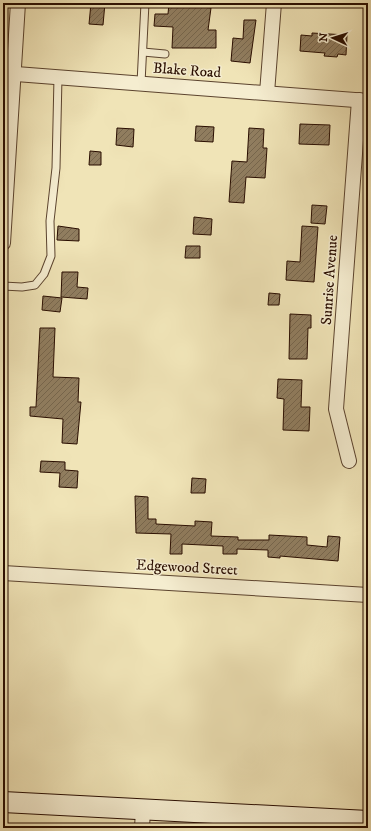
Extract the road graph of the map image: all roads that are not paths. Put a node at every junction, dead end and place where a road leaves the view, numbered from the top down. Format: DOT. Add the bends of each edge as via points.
graph roads {
  1 [pos="18,3"];
  2 [pos="145,3"];
  3 [pos="274,3"];
  4 [pos="143,52"];
  5 [pos="165,54"];
  6 [pos="8,73"];
  7 [pos="58,77"];
  8 [pos="141,83"];
  9 [pos="268,93"];
  10 [pos="364,100"];
  11 [pos="3,243"];
  12 [pos="3,286"];
  13 [pos="350,461"];
  14 [pos="3,573"];
  15 [pos="368,595"];
  16 [pos="3,802"];
  17 [pos="142,819"];
  18 [pos="368,822"];
  19 [pos="321,824"];
  1 -- 6 [label="street"];
  2 -- 4 [label="lane"];
  3 -- 9 [label="street"];
  4 -- 5 [label="lane"];
  4 -- 8 [label="lane"];
  6 -- 7 [label="street, Blake Road"];
  6 -- 11 [label="street"];
  7 -- 8 [label="street, Blake Road"];
  7 -- 12 [label="lane" via="56,168 50,221 52,256 44,274 35,285"];
  8 -- 9 [label="street, Blake Road"];
  9 -- 10 [label="street, Blake Road"];
  10 -- 13 [label="street, Sunrise Avenue" via="336,409"];
  14 -- 15 [label="street, Edgewood Street"];
  16 -- 17 [label="main road"];
  17 -- 19 [label="main road"];
  18 -- 19 [label="main road"];
}
